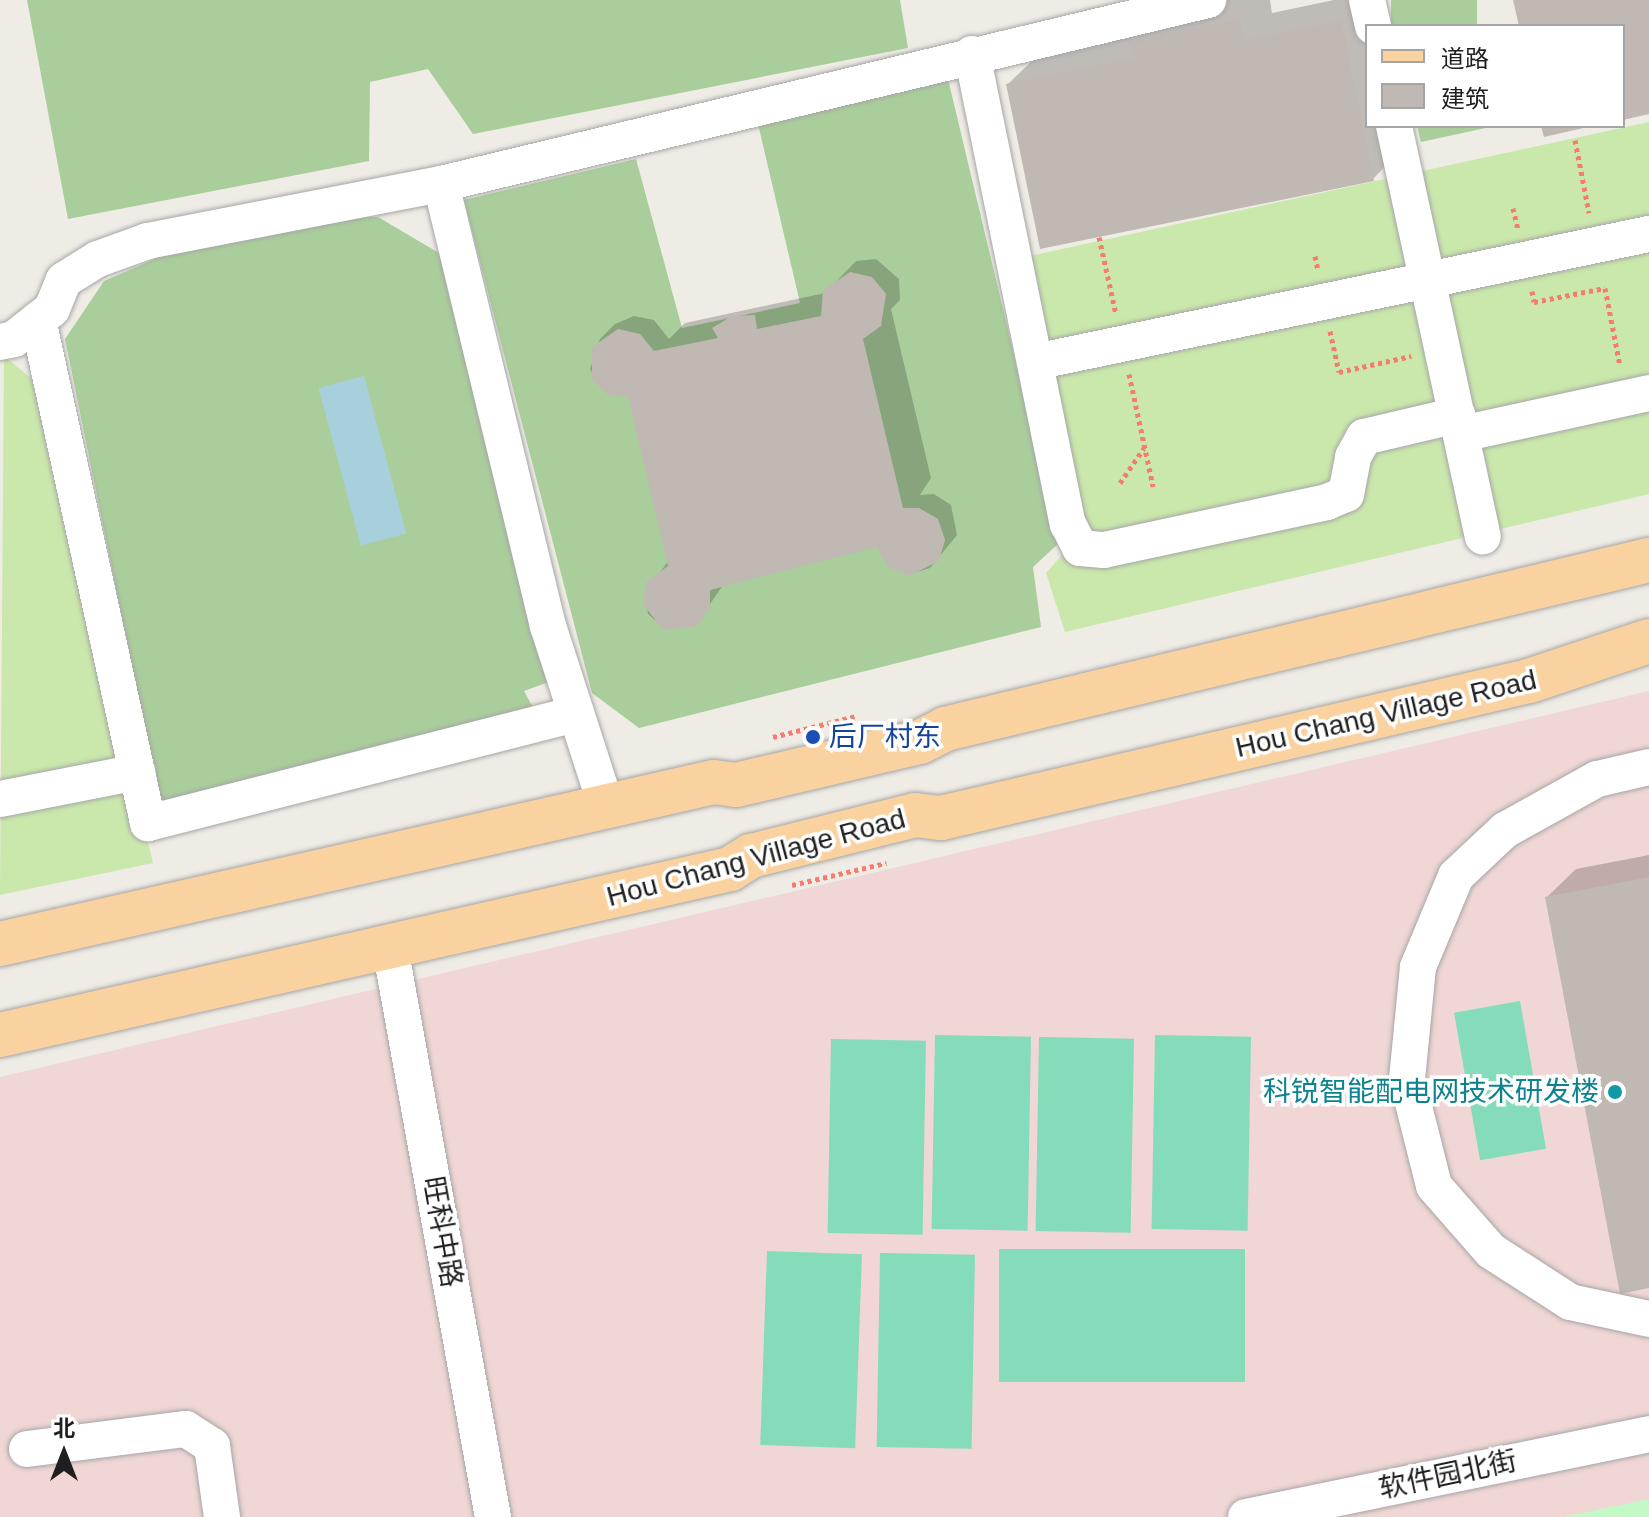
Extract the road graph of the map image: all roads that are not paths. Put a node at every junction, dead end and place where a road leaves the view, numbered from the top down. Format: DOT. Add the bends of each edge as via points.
graph roads {
  1 [pos="1208,0"];
  2 [pos="1367,0"];
  3 [pos="1373,24"];
  4 [pos="972,54"];
  5 [pos="1394,128"];
  6 [pos="441,184"];
  7 [pos="1649,234"];
  8 [pos="1428,280"];
  9 [pos="38,320"];
  10 [pos="0,342"];
  11 [pos="1035,362"];
  12 [pos="1638,395"];
  13 [pos="1459,424"];
  14 [pos="1483,536"];
  15 [pos="1649,560"];
  16 [pos="1649,641"];
  17 [pos="576,714"];
  18 [pos="1649,767"];
  19 [pos="137,772"];
  20 [pos="0,799"];
  21 [pos="606,806"];
  22 [pos="0,944"];
  23 [pos="390,947"];
  24 [pos="0,1035"];
  25 [pos="1649,1319"];
  26 [pos="1649,1434"];
  27 [pos="27,1449"];
  28 [pos="222,1517"];
  29 [pos="493,1517"];
  30 [pos="1246,1517"];
  1 -- 4 [label="street"];
  2 -- 3 [label="street"];
  4 -- 6 [label="street"];
  4 -- 11 [label="street"];
  5 -- 8 [label="street"];
  6 -- 9 [label="street" via="148,241 98,259 64,280 52,309"];
  6 -- 17 [label="street" via="548,626"];
  7 -- 8 [label="street"];
  8 -- 11 [label="street"];
  8 -- 13 [label="street"];
  9 -- 10 [label="street" via="14,339"];
  9 -- 19 [label="street"];
  11 -- 13 [label="street" via="1068,524 1080,548 1104,550 1327,502 1346,494 1353,457 1364,437"];
  12 -- 13 [label="street"];
  13 -- 14 [label="street"];
  15 -- 21 [label="main road" via="945,729 920,742 736,785 714,782"];
  16 -- 23 [label="main road, Hou Chang Village Road" via="1529,681 941,818 915,815 751,856 730,869"];
  17 -- 19 [label="street" via="148,823"];
  17 -- 21 [label="street"];
  18 -- 25 [label="street" via="1597,779 1505,830 1456,876 1418,967 1407,1079 1434,1186 1491,1251 1570,1302"];
  19 -- 20 [label="street"];
  21 -- 22 [label="main road"];
  23 -- 24 [label="main road, Hou Chang Village Road"];
  23 -- 29 [label="street, 旺科中路"];
  26 -- 30 [label="street, 软件园北街"];
  27 -- 28 [label="street" via="186,1429 212,1446"];
}
